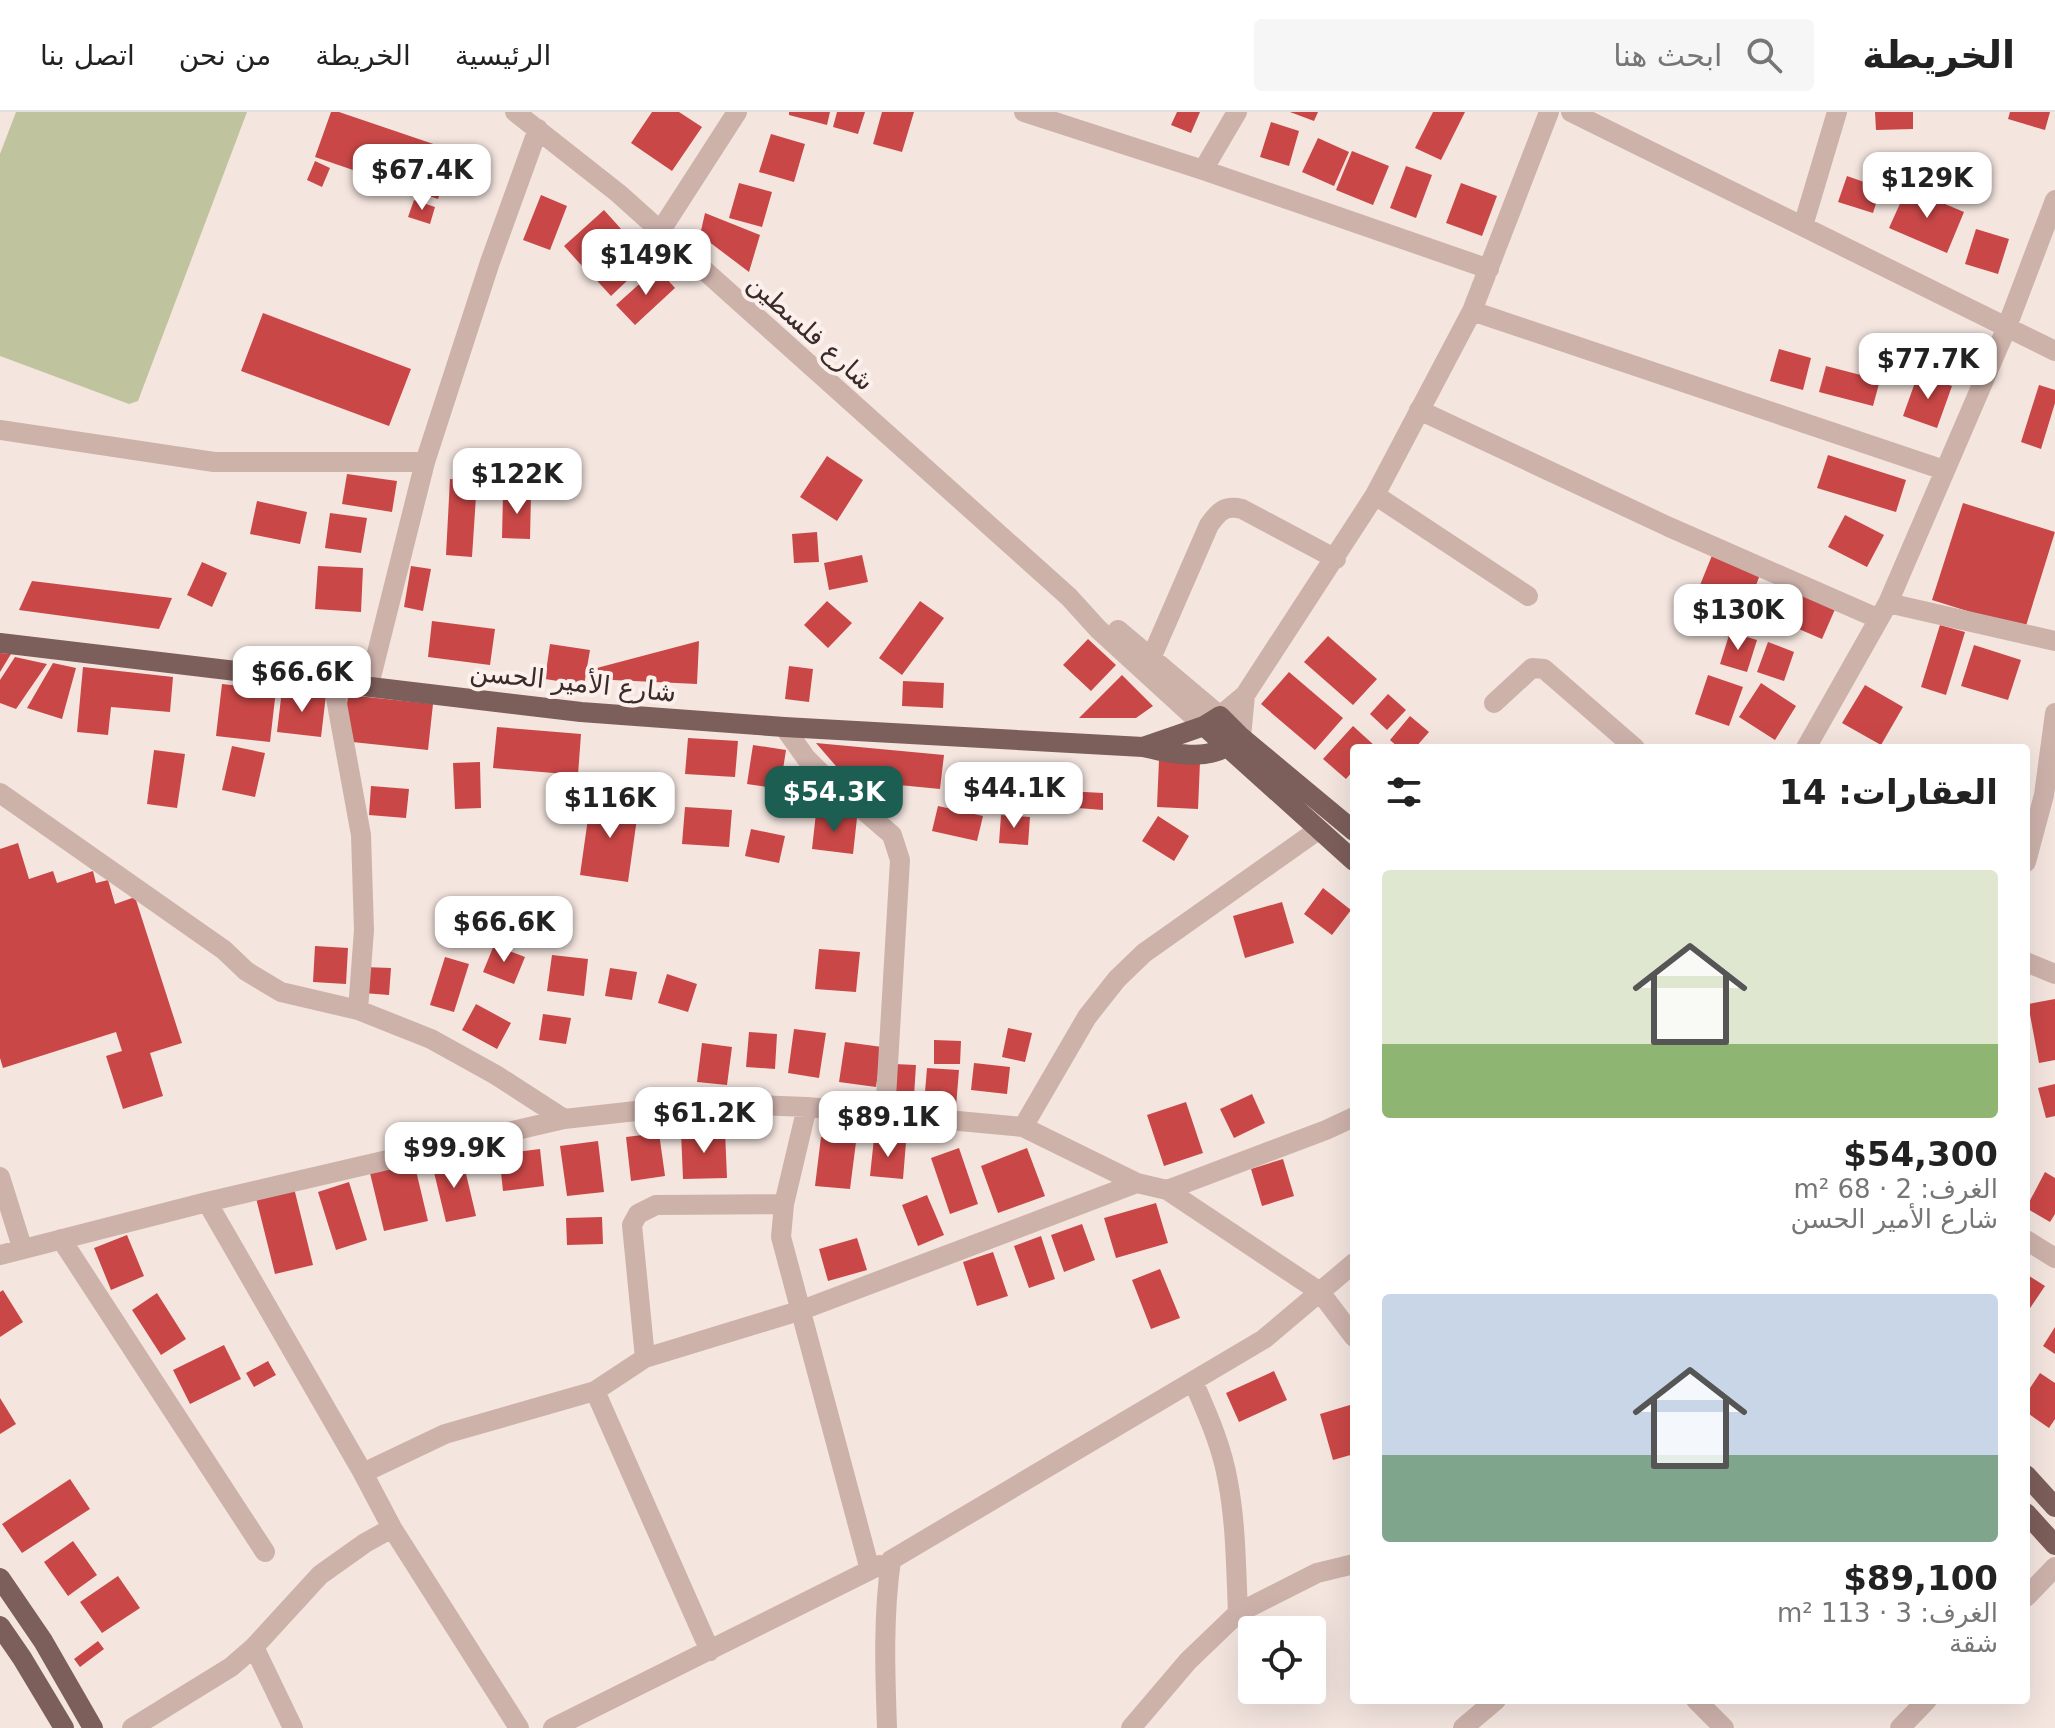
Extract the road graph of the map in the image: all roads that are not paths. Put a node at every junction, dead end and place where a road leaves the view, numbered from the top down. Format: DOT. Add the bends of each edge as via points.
graph roads {
  1 [pos="515,112"];
  2 [pos="737,112"];
  3 [pos="1024,112"];
  4 [pos="1237,112"];
  5 [pos="1549,112"];
  6 [pos="1571,112"];
  7 [pos="1837,112"];
  8 [pos="538,129"];
  9 [pos="1203,170"];
  10 [pos="2055,200"];
  11 [pos="1803,226"];
  12 [pos="661,230"];
  13 [pos="1489,269"];
  14 [pos="1472,311"];
  15 [pos="2006,329"];
  16 [pos="2055,351"];
  17 [pos="1419,410"];
  18 [pos="0,430"];
  19 [pos="425,462"];
  20 [pos="1944,470"];
  21 [pos="1375,495"];
  22 [pos="1336,559"];
  23 [pos="1528,596"];
  24 [pos="1069,597"];
  25 [pos="1884,611"];
  26 [pos="2055,641"];
  27 [pos="0,643"];
  28 [pos="1152,656"];
  29 [pos="333,682"];
  30 [pos="369,685"];
  31 [pos="1245,695"];
  32 [pos="1494,703"];
  33 [pos="2055,713"];
  34 [pos="1212,721"];
  35 [pos="784,727"];
  36 [pos="1235,743"];
  37 [pos="1630,744"];
  38 [pos="1808,744"];
  39 [pos="1143,747"];
  40 [pos="0,793"];
  41 [pos="1350,828"];
  42 [pos="1318,830"];
  43 [pos="2030,847"];
  44 [pos="1350,858"];
  45 [pos="2030,964"];
  46 [pos="2055,974"];
  47 [pos="358,1010"];
  48 [pos="807,1107"];
  49 [pos="885,1115"];
  50 [pos="564,1119"];
  51 [pos="1350,1119"];
  52 [pos="1023,1127"];
  53 [pos="0,1177"];
  54 [pos="1137,1183"];
  55 [pos="1167,1190"];
  56 [pos="207,1202"];
  57 [pos="784,1204"];
  58 [pos="61,1239"];
  59 [pos="2030,1242"];
  60 [pos="22,1247"];
  61 [pos="0,1255"];
  62 [pos="2055,1258"];
  63 [pos="1350,1266"];
  64 [pos="1320,1292"];
  65 [pos="802,1310"];
  66 [pos="1350,1332"];
  67 [pos="645,1358"];
  68 [pos="1193,1381"];
  69 [pos="595,1391"];
  70 [pos="363,1473"];
  71 [pos="2030,1479"];
  72 [pos="2055,1507"];
  73 [pos="2030,1517"];
  74 [pos="392,1528"];
  75 [pos="2055,1545"];
  76 [pos="265,1552"];
  77 [pos="891,1560"];
  78 [pos="1350,1565"];
  79 [pos="2055,1567"];
  80 [pos="870,1570"];
  81 [pos="0,1578"];
  82 [pos="2030,1593"];
  83 [pos="1238,1613"];
  84 [pos="0,1626"];
  85 [pos="254,1647"];
  86 [pos="710,1651"];
  87 [pos="1491,1704"];
  88 [pos="1700,1704"];
  89 [pos="1923,1704"];
  90 [pos="64,1728"];
  91 [pos="93,1728"];
  92 [pos="132,1728"];
  93 [pos="293,1728"];
  94 [pos="519,1728"];
  95 [pos="553,1728"];
  96 [pos="887,1728"];
  97 [pos="1131,1728"];
  98 [pos="1463,1728"];
  99 [pos="1724,1728"];
  100 [pos="1900,1728"];
  1 -- 8 [label="street, شارع فلسطين"];
  2 -- 12 [label="street"];
  3 -- 9 [label="street"];
  4 -- 9 [label="street"];
  5 -- 13 [label="street"];
  6 -- 11 [label="street"];
  7 -- 11 [label="street"];
  8 -- 12 [label="street, شارع فلسطين"];
  8 -- 19 [label="street"];
  9 -- 13 [label="street"];
  10 -- 15 [label="street"];
  11 -- 15 [label="street"];
  12 -- 24 [label="street, شارع فلسطين"];
  13 -- 14 [label="street"];
  14 -- 17 [label="street"];
  14 -- 20 [label="street"];
  15 -- 16 [label="street"];
  15 -- 20 [label="street"];
  17 -- 21 [label="street"];
  17 -- 25 [label="street" via="1669,527"];
  18 -- 19 [label="street" via="214,462"];
  19 -- 30 [label="street"];
  20 -- 25 [label="street"];
  21 -- 22 [label="street"];
  21 -- 23 [label="street"];
  22 -- 28 [label="street" via="1242,509 1219,511"];
  22 -- 31 [label="street"];
  24 -- 28 [label="street, شارع فلسطين"];
  24 -- 34 [label="street, شارع فلسطين" via="1098,629"];
  25 -- 26 [label="street"];
  25 -- 38 [label="street"];
  27 -- 29 [label="main road, شارع الأمير الحسن"];
  28 -- 34 [label="street, شارع فلسطين"];
  29 -- 30 [label="main road, شارع الأمير الحسن"];
  29 -- 47 [label="street" via="361,835 364,930"];
  30 -- 35 [label="main road, شارع الأمير الحسن" via="581,712"];
  31 -- 34 [label="street"];
  31 -- 36 [label="street"];
  32 -- 37 [label="street" via="1532,668 1544,669"];
  33 -- 43 [label="street" via="2044,795"];
  34 -- 36 [label="main road"];
  34 -- 39 [label="main road, شارع الأمير الحسن"];
  35 -- 39 [label="main road, شارع الأمير الحسن"];
  35 -- 49 [label="street" via="806,758 892,835 900,860"];
  36 -- 39 [label="main road, شارع الأمير الحسن" via="1198,755"];
  36 -- 41 [label="main road"];
  36 -- 42 [label="main road"];
  40 -- 47 [label="street" via="224,950 246,971 281,992"];
  42 -- 44 [label="main road"];
  42 -- 52 [label="street" via="1144,953 1117,979 1087,1017"];
  45 -- 46 [label="street"];
  47 -- 50 [label="street" via="431,1039"];
  48 -- 49 [label="street"];
  48 -- 50 [label="street" via="708,1103"];
  48 -- 57 [label="street"];
  49 -- 52 [label="street"];
  50 -- 56 [label="street"];
  51 -- 55 [label="street"];
  52 -- 54 [label="street"];
  53 -- 60 [label="street"];
  54 -- 55 [label="street"];
  54 -- 65 [label="street"];
  55 -- 64 [label="street"];
  56 -- 58 [label="street"];
  56 -- 70 [label="street"];
  57 -- 65 [label="street" via="781,1237"];
  57 -- 67 [label="street" via="656,1205 638,1214 632,1225"];
  58 -- 60 [label="street"];
  58 -- 76 [label="street"];
  59 -- 62 [label="street"];
  60 -- 61 [label="street"];
  63 -- 64 [label="street"];
  64 -- 66 [label="street"];
  64 -- 68 [label="street" via="1264,1339"];
  65 -- 67 [label="street"];
  65 -- 80 [label="street"];
  67 -- 69 [label="street"];
  68 -- 77 [label="street"];
  68 -- 83 [label="street" via="1217,1436 1228,1480"];
  69 -- 70 [label="street" via="445,1434"];
  69 -- 86 [label="street"];
  70 -- 74 [label="street"];
  71 -- 72 [label="main road"];
  73 -- 75 [label="main road"];
  74 -- 85 [label="street" via="320,1575"];
  74 -- 94 [label="street"];
  77 -- 80 [label="street"];
  77 -- 96 [label="street"];
  78 -- 83 [label="street" via="1317,1573"];
  79 -- 82 [label="street"];
  80 -- 86 [label="street"];
  81 -- 91 [label="main road"];
  83 -- 97 [label="street"];
  84 -- 90 [label="main road"];
  85 -- 92 [label="street" via="201,1688"];
  85 -- 93 [label="street"];
  86 -- 95 [label="street"];
  87 -- 98 [label="street"];
  88 -- 99 [label="street"];
  89 -- 100 [label="street"];
}
